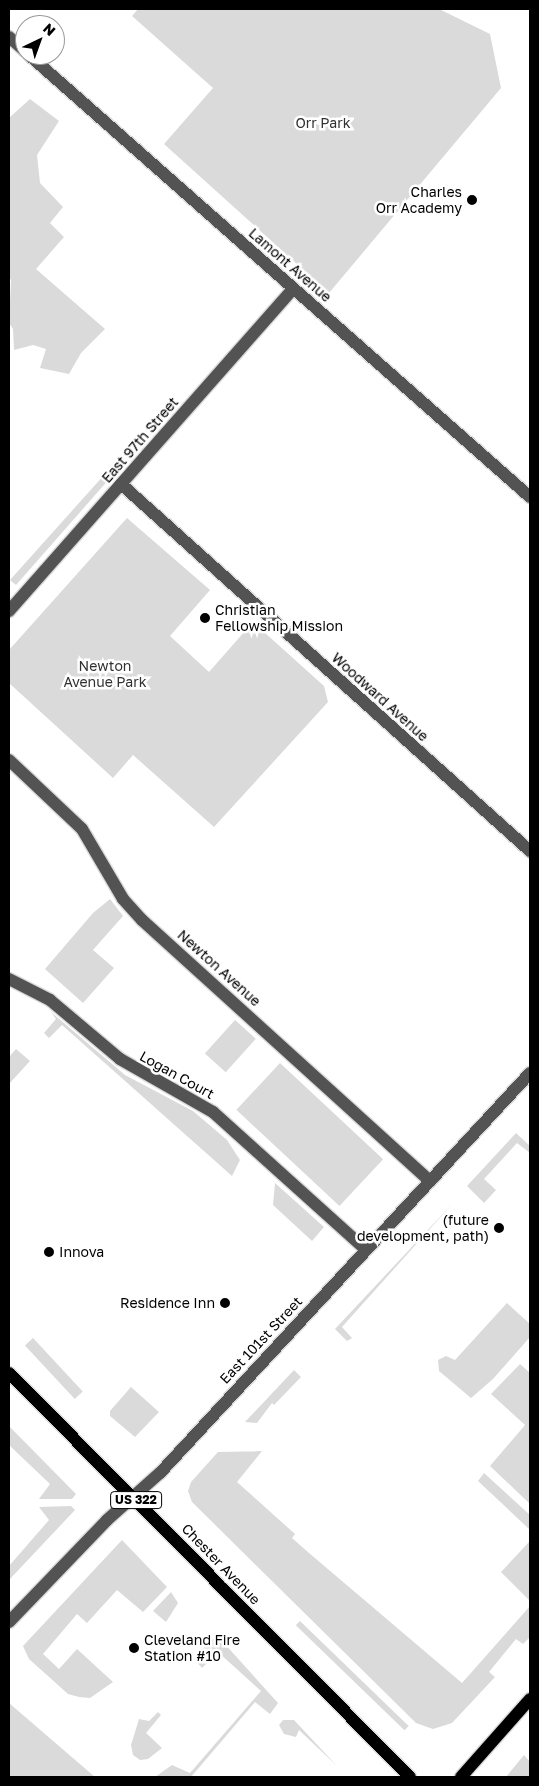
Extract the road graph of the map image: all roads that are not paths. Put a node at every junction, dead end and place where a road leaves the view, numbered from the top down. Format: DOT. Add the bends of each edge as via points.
graph roads {
  1 [pos="40,65"];
  2 [pos="293,289"];
  3 [pos="121,484"];
  4 [pos="530,497"];
  5 [pos="9,611"];
  6 [pos="9,760"];
  7 [pos="530,851"];
  8 [pos="9,979"];
  9 [pos="530,1073"];
  10 [pos="430,1181"];
  11 [pos="366,1250"];
  12 [pos="9,1373"];
  13 [pos="132,1496"];
  14 [pos="9,1622"];
  15 [pos="530,1699"];
  16 [pos="410,1777"];
  17 [pos="461,1777"];
  1 -- 2 [label="street, Lamont Avenue"];
  2 -- 3 [label="street, East 97th Street"];
  2 -- 4 [label="street, Lamont Avenue"];
  3 -- 5 [label="street, East 97th Street"];
  3 -- 7 [label="street, Woodward Avenue"];
  6 -- 10 [label="street, Newton Avenue" via="82,829 123,899 142,920"];
  8 -- 11 [label="street, Logan Court" via="50,1000 120,1059 213,1112"];
  9 -- 10 [label="street, East 101st Street"];
  10 -- 11 [label="street, East 101st Street"];
  11 -- 13 [label="street, East 101st Street" via="160,1474"];
  12 -- 13 [label="main road, Chester Avenue / US 322"];
  13 -- 14 [label="street, East 101st Street"];
  13 -- 16 [label="main road, Chester Avenue / US 322"];
  15 -- 17 [label="main road"];
}
